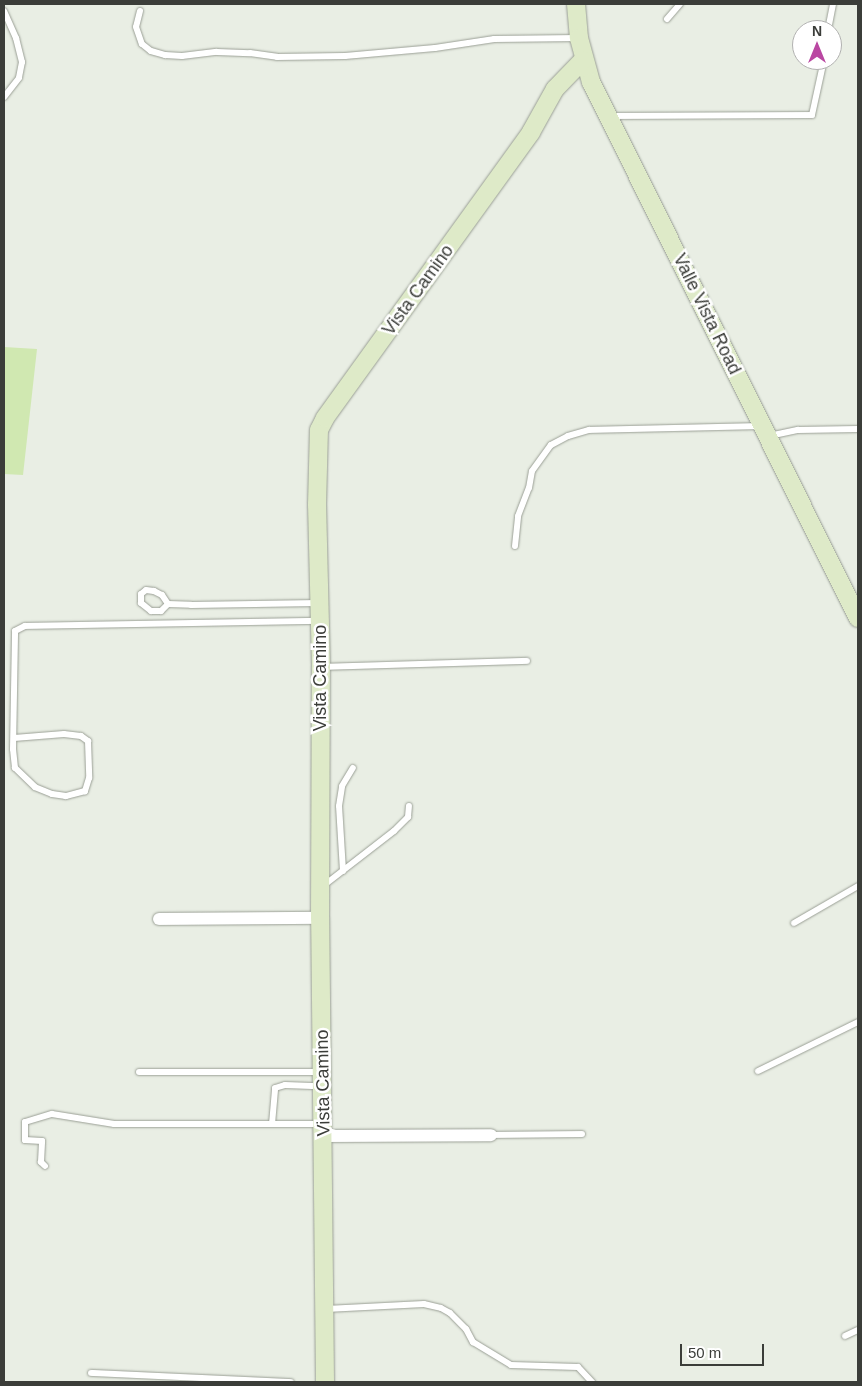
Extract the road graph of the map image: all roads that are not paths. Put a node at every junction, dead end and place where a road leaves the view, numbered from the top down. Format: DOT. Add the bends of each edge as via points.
graph roads {
  1 [pos="576,4"];
  2 [pos="680,4"];
  3 [pos="832,4"];
  4 [pos="4,11"];
  5 [pos="140,11"];
  6 [pos="667,19"];
  7 [pos="830,20"];
  8 [pos="579,38"];
  9 [pos="583,60"];
  10 [pos="822,70"];
  11 [pos="4,97"];
  12 [pos="608,116"];
  13 [pos="858,428"];
  14 [pos="766,431"];
  15 [pos="515,546"];
  16 [pos="320,603"];
  17 [pos="168,604"];
  18 [pos="858,618"];
  19 [pos="320,621"];
  20 [pos="528,661"];
  21 [pos="321,667"];
  22 [pos="14,738"];
  23 [pos="353,768"];
  24 [pos="409,806"];
  25 [pos="343,871"];
  26 [pos="858,886"];
  27 [pos="320,888"];
  28 [pos="320,918"];
  29 [pos="159,919"];
  30 [pos="794,923"];
  31 [pos="858,1022"];
  32 [pos="758,1071"];
  33 [pos="139,1072"];
  34 [pos="323,1079"];
  35 [pos="272,1124"];
  36 [pos="324,1130"];
  37 [pos="582,1134"];
  38 [pos="491,1135"];
  39 [pos="45,1166"];
  40 [pos="324,1309"];
  41 [pos="858,1330"];
  42 [pos="845,1336"];
  43 [pos="91,1373"];
  44 [pos="291,1382"];
  45 [pos="325,1382"];
  46 [pos="592,1382"];
  1 -- 8 [label="street, Valle Vista Road"];
  2 -- 6 [label="lane"];
  3 -- 7 [label="lane"];
  4 -- 11 [label="lane" via="22,62 19,78"];
  5 -- 8 [label="lane" via="136,27 142,44 165,56 217,52 277,57 345,56 494,39"];
  8 -- 9 [label="street, Valle Vista Road"];
  9 -- 12 [label="street, Valle Vista Road"];
  9 -- 16 [label="street, Vista Camino" via="555,89 530,132 319,430"];
  10 -- 12 [label="lane" via="812,115"];
  12 -- 14 [label="street, Valle Vista Road"];
  13 -- 14 [label="lane"];
  14 -- 15 [label="lane" via="589,430 568,436 551,445 532,471 518,516"];
  14 -- 18 [label="street, Valle Vista Road"];
  16 -- 17 [label="lane"];
  16 -- 19 [label="street, Vista Camino"];
  19 -- 21 [label="street, Vista Camino"];
  19 -- 22 [label="lane" via="25,626 15,631"];
  20 -- 21 [label="lane"];
  21 -- 27 [label="street, Vista Camino"];
  22 -- 22 [label="lane" via="15,768 35,787 66,796 85,791 89,778 88,741 81,736 64,734"];
  23 -- 25 [label="lane" via="342,786 339,806"];
  24 -- 25 [label="lane" via="408,817 394,831"];
  25 -- 27 [label="lane"];
  26 -- 30 [label="lane"];
  27 -- 28 [label="street, Vista Camino"];
  28 -- 29 [label="street"];
  28 -- 34 [label="street, Vista Camino"];
  31 -- 32 [label="lane"];
  33 -- 34 [label="lane"];
  34 -- 35 [label="lane" via="275,1088"];
  34 -- 36 [label="street, Vista Camino"];
  35 -- 36 [label="lane"];
  35 -- 39 [label="lane" via="114,1124 52,1114 25,1122 25,1140 42,1141 40,1162"];
  36 -- 38 [label="street"];
  36 -- 40 [label="street, Vista Camino"];
  37 -- 38 [label="lane"];
  40 -- 45 [label="street, Vista Camino"];
  40 -- 46 [label="lane" via="424,1304 441,1308 466,1329 473,1342 511,1365 578,1367"];
  41 -- 42 [label="lane"];
  43 -- 44 [label="lane"];
}
